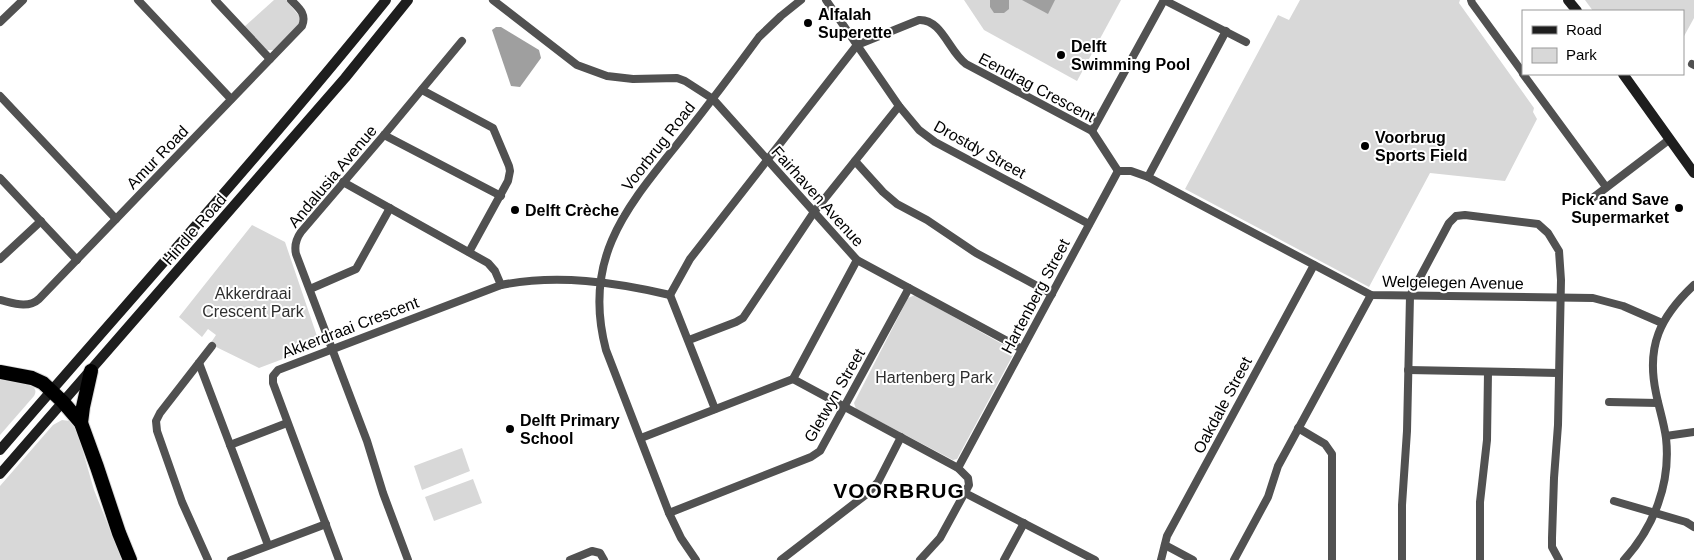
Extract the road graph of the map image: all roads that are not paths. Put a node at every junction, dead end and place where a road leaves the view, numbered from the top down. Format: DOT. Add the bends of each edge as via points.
graph roads {
  1 [pos="24,0"];
  2 [pos="138,0"];
  3 [pos="215,0"];
  4 [pos="291,0"];
  5 [pos="386,0"];
  6 [pos="408,0"];
  7 [pos="493,0"];
  8 [pos="801,0"];
  9 [pos="826,0"];
  10 [pos="1164,0"];
  11 [pos="1471,0"];
  12 [pos="1568,0"];
  13 [pos="1576,10"];
  14 [pos="1,19"];
  15 [pos="1226,31"];
  16 [pos="462,41"];
  17 [pos="1246,42"];
  18 [pos="857,45"];
  19 [pos="270,59"];
  20 [pos="1522,72"];
  21 [pos="1524,75"];
  22 [pos="1624,75"];
  23 [pos="422,90"];
  24 [pos="0,96"];
  25 [pos="231,99"];
  26 [pos="713,99"];
  27 [pos="898,106"];
  28 [pos="1092,131"];
  29 [pos="384,135"];
  30 [pos="1670,139"];
  31 [pos="767,160"];
  32 [pos="855,161"];
  33 [pos="1118,171"];
  34 [pos="1694,172"];
  35 [pos="1148,176"];
  36 [pos="1,181"];
  37 [pos="343,182"];
  38 [pos="1606,187"];
  39 [pos="500,196"];
  40 [pos="1590,200"];
  41 [pos="390,208"];
  42 [pos="814,212"];
  43 [pos="116,219"];
  44 [pos="41,222"];
  45 [pos="1089,224"];
  46 [pos="469,252"];
  47 [pos="0,259"];
  48 [pos="77,260"];
  49 [pos="857,260"];
  50 [pos="1314,265"];
  51 [pos="600,283"];
  52 [pos="501,285"];
  53 [pos="1692,287"];
  54 [pos="909,288"];
  55 [pos="310,289"];
  56 [pos="1052,294"];
  57 [pos="670,295"];
  58 [pos="1371,295"];
  59 [pos="1410,296"];
  60 [pos="1559,297"];
  61 [pos="0,300"];
  62 [pos="1662,323"];
  63 [pos="689,340"];
  64 [pos="212,346"];
  65 [pos="332,348"];
  66 [pos="1022,349"];
  67 [pos="199,363"];
  68 [pos="1408,370"];
  69 [pos="91,371"];
  70 [pos="0,372"];
  71 [pos="1488,372"];
  72 [pos="1558,374"];
  73 [pos="793,379"];
  74 [pos="51,390"];
  75 [pos="64,402"];
  76 [pos="1609,402"];
  77 [pos="1658,402"];
  78 [pos="845,406"];
  79 [pos="715,409"];
  80 [pos="287,423"];
  81 [pos="81,424"];
  82 [pos="1298,428"];
  83 [pos="1694,432"];
  84 [pos="1666,436"];
  85 [pos="901,437"];
  86 [pos="641,438"];
  87 [pos="230,445"];
  88 [pos="0,450"];
  89 [pos="958,468"];
  90 [pos="0,474"];
  91 [pos="965,493"];
  92 [pos="1614,501"];
  93 [pos="669,513"];
  94 [pos="1655,513"];
  95 [pos="1024,523"];
  96 [pos="326,524"];
  97 [pos="1694,527"];
  98 [pos="268,545"];
  99 [pos="1165,545"];
  100 [pos="1080,552"];
  101 [pos="1629,558"];
  102 [pos="130,560"];
  103 [pos="208,560"];
  104 [pos="231,560"];
  105 [pos="339,560"];
  106 [pos="408,560"];
  107 [pos="570,560"];
  108 [pos="604,560"];
  109 [pos="696,560"];
  110 [pos="781,560"];
  111 [pos="920,560"];
  112 [pos="1004,560"];
  113 [pos="1076,560"];
  114 [pos="1095,560"];
  115 [pos="1161,560"];
  116 [pos="1193,560"];
  117 [pos="1234,560"];
  118 [pos="1332,560"];
  119 [pos="1402,560"];
  120 [pos="1480,560"];
  121 [pos="1559,560"];
  1 -- 14 [label="street"];
  2 -- 25 [label="street"];
  3 -- 19 [label="street"];
  4 -- 19 [label="street, Amur Road" via="302,12 303,24"];
  5 -- 74 [label="main road, Hindle Road" via="236,179"];
  6 -- 69 [label="main road, Hindle Road"];
  7 -- 26 [label="street, Fairhaven Avenue" via="578,65 621,78 677,78"];
  8 -- 26 [label="street, Voorbrug Road" via="759,37"];
  9 -- 18 [label="street, Drostdy Street"];
  10 -- 15 [label="street"];
  10 -- 28 [label="street"];
  11 -- 20 [label="street"];
  12 -- 13 [label="main road"];
  15 -- 17 [label="street"];
  15 -- 35 [label="street"];
  16 -- 23 [label="street, Andalusia Avenue"];
  18 -- 27 [label="street, Drostdy Street"];
  18 -- 28 [label="street, Eendrag Crescent" via="919,20 930,22 966,64"];
  18 -- 31 [label="street"];
  19 -- 25 [label="street, Amur Road"];
  21 -- 38 [label="street"];
  22 -- 30 [label="main road"];
  23 -- 29 [label="street, Andalusia Avenue"];
  23 -- 39 [label="street" via="493,128 510,171"];
  24 -- 43 [label="street"];
  25 -- 43 [label="street, Amur Road"];
  26 -- 31 [label="street, Fairhaven Avenue"];
  26 -- 51 [label="street, Voorbrug Road" via="627,210 610,246"];
  27 -- 32 [label="street"];
  27 -- 45 [label="street, Drostdy Street" via="919,130 935,142"];
  28 -- 33 [label="street, Eendrag Crescent"];
  29 -- 37 [label="street, Andalusia Avenue"];
  29 -- 39 [label="street"];
  30 -- 34 [label="main road"];
  30 -- 38 [label="street"];
  31 -- 42 [label="street, Fairhaven Avenue"];
  31 -- 57 [label="street" via="690,258"];
  32 -- 42 [label="street"];
  32 -- 56 [label="street" via="897,204 976,253"];
  33 -- 35 [label="street, Welgelegen Avenue"];
  33 -- 45 [label="street, Hartenberg Street"];
  35 -- 50 [label="street, Welgelegen Avenue"];
  36 -- 44 [label="street"];
  37 -- 41 [label="street"];
  37 -- 55 [label="street, Andalusia Avenue" via="296,241 296,254"];
  38 -- 40 [label="street"];
  39 -- 46 [label="street"];
  41 -- 46 [label="street"];
  41 -- 55 [label="street" via="356,269"];
  42 -- 49 [label="street, Fairhaven Avenue"];
  42 -- 63 [label="street" via="743,318"];
  43 -- 48 [label="street, Amur Road"];
  44 -- 47 [label="street"];
  44 -- 48 [label="street"];
  45 -- 56 [label="street, Hartenberg Street"];
  46 -- 52 [label="street" via="492,267"];
  48 -- 61 [label="street, Amur Road" via="34,303 24,305"];
  49 -- 54 [label="street, Fairhaven Avenue"];
  49 -- 73 [label="street"];
  50 -- 58 [label="street, Welgelegen Avenue"];
  50 -- 99 [label="street, Oakdale Street"];
  51 -- 52 [label="street, Akkerdraai Crescent" via="542,279"];
  51 -- 57 [label="street, Akkerdraai Crescent"];
  51 -- 86 [label="street, Voorbrug Road" via="600,321 606,350"];
  52 -- 65 [label="street, Akkerdraai Crescent"];
  53 -- 62 [label="street"];
  54 -- 66 [label="street, Fairhaven Avenue"];
  54 -- 78 [label="street, Gletwyn Street"];
  55 -- 65 [label="street, Andalusia Avenue"];
  56 -- 66 [label="street, Hartenberg Street"];
  57 -- 63 [label="street"];
  58 -- 59 [label="street, Welgelegen Avenue"];
  58 -- 82 [label="street"];
  59 -- 60 [label="street, Welgelegen Avenue"];
  59 -- 60 [label="street" via="1449,222 1456,216 1465,215 1532,222 1542,226 1559,251"];
  59 -- 68 [label="street"];
  60 -- 62 [label="street, Welgelegen Avenue" via="1608,300"];
  60 -- 72 [label="street"];
  62 -- 77 [label="street" via="1652,360"];
  63 -- 79 [label="street"];
  64 -- 67 [label="street"];
  65 -- 80 [label="street, Akkerdraai Crescent" via="278,370 273,376 272,383"];
  65 -- 106 [label="street, Andalusia Avenue"];
  66 -- 89 [label="street, Hartenberg Street"];
  67 -- 87 [label="street"];
  67 -- 103 [label="street" via="157,417 156,425 182,502"];
  68 -- 71 [label="street"];
  68 -- 119 [label="street"];
  69 -- 75 [label="main road, Hindle Road"];
  69 -- 81 [label="highway"];
  70 -- 74 [label="highway" via="38,380"];
  71 -- 72 [label="street"];
  71 -- 120 [label="street"];
  72 -- 121 [label="street" via="1552,547"];
  73 -- 78 [label="street"];
  73 -- 79 [label="street"];
  74 -- 75 [label="highway"];
  74 -- 88 [label="main road, Hindle Road"];
  75 -- 81 [label="highway"];
  75 -- 90 [label="main road, Hindle Road"];
  76 -- 77 [label="street"];
  77 -- 84 [label="street"];
  78 -- 85 [label="street"];
  78 -- 93 [label="street, Gletwyn Street" via="824,446 816,454"];
  79 -- 86 [label="street"];
  80 -- 87 [label="street"];
  80 -- 96 [label="street, Akkerdraai Crescent"];
  81 -- 102 [label="highway"];
  82 -- 117 [label="street" via="1276,471 1268,497"];
  82 -- 118 [label="street" via="1325,444 1333,457"];
  83 -- 84 [label="street"];
  84 -- 94 [label="street" via="1665,475"];
  85 -- 89 [label="street"];
  85 -- 110 [label="street" via="878,482 868,493"];
  86 -- 93 [label="street, Voorbrug Road"];
  87 -- 98 [label="street"];
  89 -- 91 [label="street" via="968,478"];
  91 -- 95 [label="street"];
  91 -- 111 [label="street" via="940,538"];
  92 -- 94 [label="street"];
  93 -- 109 [label="street, Voorbrug Road"];
  94 -- 97 [label="street"];
  94 -- 101 [label="street"];
  95 -- 100 [label="street"];
  95 -- 112 [label="street"];
  96 -- 98 [label="street"];
  96 -- 105 [label="street, Akkerdraai Crescent"];
  98 -- 104 [label="street"];
  99 -- 115 [label="street, Oakdale Street"];
  99 -- 116 [label="street"];
  100 -- 113 [label="street"];
  100 -- 114 [label="street"];
  107 -- 108 [label="street" via="594,551 600,553"];
}
